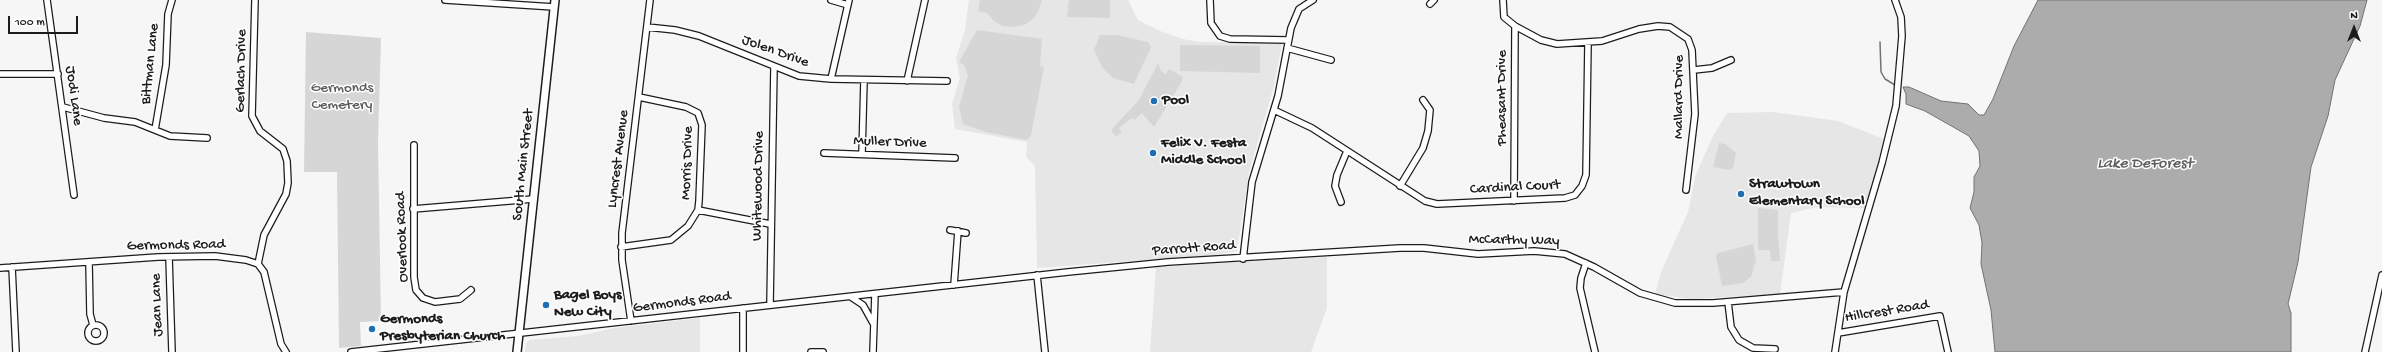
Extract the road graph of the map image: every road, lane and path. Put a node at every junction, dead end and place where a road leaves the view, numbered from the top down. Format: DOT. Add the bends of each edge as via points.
graph roads {
  1 [pos="47,0"];
  2 [pos="172,0"];
  3 [pos="255,0"];
  4 [pos="444,0"];
  5 [pos="650,0"];
  6 [pos="831,0"];
  7 [pos="925,0"];
  8 [pos="1210,0"];
  9 [pos="1313,0"];
  10 [pos="1503,0"];
  11 [pos="1896,0"];
  12 [pos="848,2"];
  13 [pos="555,4"];
  14 [pos="1515,26"];
  15 [pos="647,27"];
  16 [pos="1288,40"];
  17 [pos="1588,43"];
  18 [pos="1287,48"];
  19 [pos="1331,60"];
  20 [pos="1731,60"];
  21 [pos="774,67"];
  22 [pos="1694,70"];
  23 [pos="0,74"];
  24 [pos="58,74"];
  25 [pos="831,79"];
  26 [pos="864,80"];
  27 [pos="907,81"];
  28 [pos="947,81"];
  29 [pos="639,98"];
  30 [pos="1423,100"];
  31 [pos="63,107"];
  32 [pos="1274,110"];
  33 [pos="155,130"];
  34 [pos="207,138"];
  35 [pos="414,145"];
  36 [pos="1347,151"];
  37 [pos="824,153"];
  38 [pos="862,154"];
  39 [pos="954,158"];
  40 [pos="1400,186"];
  41 [pos="1686,190"];
  42 [pos="74,195"];
  43 [pos="533,199"];
  44 [pos="1514,200"];
  45 [pos="1341,202"];
  46 [pos="413,209"];
  47 [pos="698,210"];
  48 [pos="770,224"];
  49 [pos="950,230"];
  50 [pos="958,231"];
  51 [pos="966,233"];
  52 [pos="621,247"];
  53 [pos="169,257"];
  54 [pos="1243,258"];
  55 [pos="89,262"];
  56 [pos="1586,263"];
  57 [pos="258,264"];
  58 [pos="12,267"];
  59 [pos="0,268"];
  60 [pos="2382,275"];
  61 [pos="1037,276"];
  62 [pos="954,285"];
  63 [pos="471,290"];
  64 [pos="1844,292"];
  65 [pos="875,294"];
  66 [pos="849,297"];
  67 [pos="1728,302"];
  68 [pos="770,305"];
  69 [pos="742,308"];
  70 [pos="631,321"];
  71 [pos="93,325"];
  72 [pos="874,328"];
  73 [pos="519,333"];
  74 [pos="1838,333"];
  75 [pos="1775,348"];
  76 [pos="16,352"];
  77 [pos="172,352"];
  78 [pos="286,352"];
  79 [pos="351,352"];
  80 [pos="517,352"];
  81 [pos="743,352"];
  82 [pos="811,352"];
  83 [pos="823,352"];
  84 [pos="873,352"];
  85 [pos="1045,352"];
  86 [pos="1595,352"];
  87 [pos="1836,352"];
  88 [pos="1948,352"];
  89 [pos="2365,352"];
  1 -- 24 [label="street, Jodi Lane"];
  2 -- 33 [label="street, Bittman Lane" via="168,14 166,65"];
  3 -- 57 [label="street, Gerlach Drive" via="252,116 260,131 283,149 287,161 288,183 286,194 264,235"];
  4 -- 13 [label="street"];
  5 -- 15 [label="street, Lyncrest Avenue"];
  6 -- 12 [label="street"];
  7 -- 27 [label="street"];
  8 -- 16 [label="street" via="1211,23 1220,36 1234,39"];
  9 -- 16 [label="street, Parrott Road" via="1298,12"];
  10 -- 14 [label="street" via="1504,17"];
  11 -- 64 [label="street" via="1901,17 1902,36 1896,106"];
  12 -- 25 [label="street"];
  13 -- 43 [label="main road, South Main Street"];
  14 -- 17 [label="street" via="1541,40 1557,44"];
  14 -- 44 [label="street, Pheasant Drive"];
  15 -- 21 [label="street, Jolen Drive" via="699,36"];
  15 -- 29 [label="street, Lyncrest Avenue"];
  16 -- 18 [label="street, Parrott Road"];
  17 -- 22 [label="street, Mallard Drive" via="1602,42 1639,29 1670,27 1688,40"];
  17 -- 44 [label="street, Cardinal Court" via="1587,164 1582,186 1575,195 1565,198"];
  18 -- 19 [label="street"];
  18 -- 32 [label="street, Parrott Road"];
  20 -- 22 [label="street" via="1712,68"];
  21 -- 25 [label="street, Jolen Drive" via="799,76"];
  21 -- 48 [label="street, Whitewood Drive"];
  22 -- 41 [label="street, Mallard Drive" via="1694,114"];
  23 -- 24 [label="street"];
  24 -- 31 [label="street, Jodi Lane"];
  25 -- 26 [label="street, Jolen Drive"];
  26 -- 27 [label="street, Jolen Drive"];
  26 -- 38 [label="street"];
  27 -- 28 [label="street, Jolen Drive"];
  29 -- 47 [label="street, Morris Drive" via="693,109 701,119"];
  29 -- 52 [label="street, Lyncrest Avenue"];
  30 -- 40 [label="street" via="1430,110 1428,131 1423,148"];
  31 -- 33 [label="street" via="104,118 135,122"];
  31 -- 42 [label="street, Jodi Lane"];
  32 -- 36 [label="street, Cardinal Court" via="1312,128"];
  32 -- 54 [label="street, Parrott Road" via="1252,182"];
  33 -- 34 [label="street" via="175,137"];
  35 -- 46 [label="street, Overlook Road"];
  36 -- 40 [label="street, Cardinal Court"];
  36 -- 45 [label="street" via="1334,186"];
  37 -- 38 [label="street, Muller Drive"];
  38 -- 39 [label="street, Muller Drive"];
  40 -- 44 [label="street, Cardinal Court" via="1425,201 1437,204"];
  43 -- 46 [label="street"];
  43 -- 73 [label="main road, South Main Street"];
  46 -- 63 [label="street, Overlook Road" via="414,282 418,293 425,299 438,301 460,299"];
  47 -- 48 [label="street"];
  47 -- 52 [label="street, Morris Drive" via="688,226 672,240"];
  48 -- 68 [label="street, Whitewood Drive"];
  49 -- 50 [label="street"];
  50 -- 51 [label="street"];
  50 -- 62 [label="street"];
  52 -- 70 [label="street, Lyncrest Avenue"];
  53 -- 55 [label="street, Germonds Road"];
  53 -- 57 [label="street, Germonds Road" via="224,256"];
  53 -- 77 [label="street, Jean Lane"];
  54 -- 56 [label="street, McCarthy Way" via="1414,247 1478,254 1551,252 1565,254"];
  54 -- 61 [label="street, Parrott Road" via="1168,262"];
  55 -- 58 [label="street, Germonds Road"];
  55 -- 71 [label="street" via="90,314"];
  56 -- 67 [label="street, McCarthy Way" via="1652,298 1686,304"];
  56 -- 86 [label="street" via="1580,288"];
  57 -- 78 [label="street" via="266,276 281,344"];
  58 -- 59 [label="street, Germonds Road"];
  58 -- 76 [label="street"];
  60 -- 89 [label="street"];
  61 -- 62 [label="street, Parrott Road"];
  61 -- 85 [label="street"];
  62 -- 65 [label="street, Parrott Road"];
  64 -- 67 [label="street, McCarthy Way"];
  64 -- 74 [label="street"];
  65 -- 66 [label="street, Germonds Road"];
  65 -- 72 [label="street"];
  66 -- 68 [label="street, Germonds Road"];
  66 -- 72 [label="street" via="857,300 865,308"];
  67 -- 75 [label="street" via="1731,327 1739,340 1753,348"];
  68 -- 69 [label="street, Germonds Road"];
  69 -- 70 [label="street, Germonds Road"];
  69 -- 81 [label="street"];
  70 -- 73 [label="street, Germonds Road"];
  72 -- 84 [label="street"];
  73 -- 79 [label="street, Germonds Road"];
  73 -- 80 [label="main road, South Main Street"];
  74 -- 87 [label="street"];
  74 -- 88 [label="street, Hillcrest Road" via="1940,316"];
  82 -- 83 [label="street"];
}
